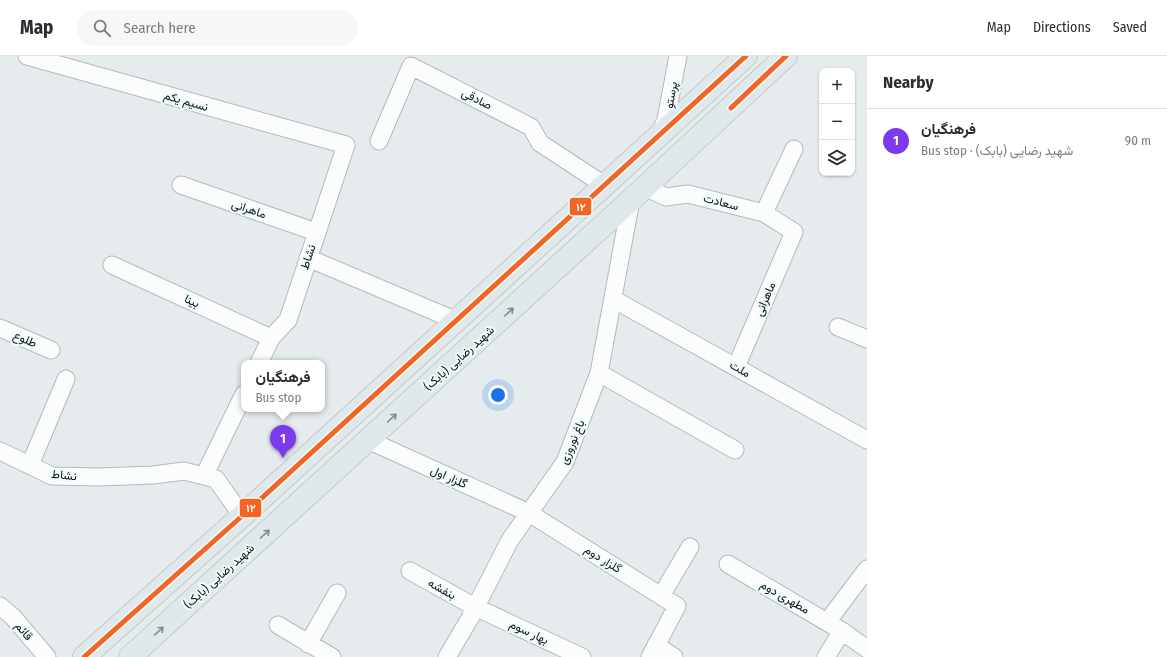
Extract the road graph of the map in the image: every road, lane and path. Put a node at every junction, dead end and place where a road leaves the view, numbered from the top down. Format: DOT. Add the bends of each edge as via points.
graph roads {
  1 [pos="27,56"];
  2 [pos="678,56"];
  3 [pos="746,56"];
  4 [pos="786,56"];
  5 [pos="660,134"];
  6 [pos="379,141"];
  7 [pos="346,145"];
  8 [pos="794,148"];
  9 [pos="181,185"];
  10 [pos="604,185"];
  11 [pos="638,194"];
  12 [pos="764,213"];
  13 [pos="316,232"];
  14 [pos="794,232"];
  15 [pos="308,258"];
  16 [pos="112,265"];
  17 [pos="613,299"];
  18 [pos="457,321"];
  19 [pos="838,327"];
  20 [pos="0,328"];
  21 [pos="271,338"];
  22 [pos="867,339"];
  23 [pos="51,350"];
  24 [pos="260,360"];
  25 [pos="736,367"];
  26 [pos="600,373"];
  27 [pos="66,379"];
  28 [pos="241,400"];
  29 [pos="368,440"];
  30 [pos="867,440"];
  31 [pos="735,450"];
  32 [pos="0,451"];
  33 [pos="30,465"];
  34 [pos="204,476"];
  35 [pos="529,513"];
  36 [pos="242,516"];
  37 [pos="690,547"];
  38 [pos="728,564"];
  39 [pos="867,568"];
  40 [pos="410,571"];
  41 [pos="337,593"];
  42 [pos="660,596"];
  43 [pos="0,606"];
  44 [pos="475,607"];
  45 [pos="827,622"];
  46 [pos="278,625"];
  47 [pos="842,631"];
  48 [pos="308,644"];
  49 [pos="867,649"];
  50 [pos="653,651"];
  51 [pos="46,657"];
  52 [pos="84,657"];
  53 [pos="130,657"];
  54 [pos="332,657"];
  55 [pos="447,657"];
  56 [pos="582,657"];
  57 [pos="674,657"];
  58 [pos="826,657"];
  1 -- 7 [label="street, نسیم یکم"];
  2 -- 5 [label="street, پرستو" via="666,119"];
  3 -- 5 [label="main road"];
  4 -- 11 [label="main road, شهید رضایی (بابک)"];
  5 -- 10 [label="main road"];
  6 -- 10 [label="street, صادقی" via="411,66 531,127 540,143"];
  7 -- 13 [label="street, نشاط"];
  8 -- 12 [label="street"];
  9 -- 13 [label="street, ماهرانی"];
  10 -- 18 [label="main road"];
  11 -- 12 [label="street, سعادت" via="666,197 688,194"];
  11 -- 17 [label="street, باغ نوروزی"];
  29 -- 11 [label="main road, شهید رضایی (بابک), one-way"];
  12 -- 14 [label="street, سعادت"];
  13 -- 15 [label="street, نشاط"];
  14 -- 25 [label="street, ماهرانی"];
  15 -- 18 [label="street"];
  15 -- 21 [label="street, نشاط" via="288,320"];
  16 -- 21 [label="street, بینا"];
  17 -- 25 [label="street, ملت"];
  17 -- 26 [label="street, باغ نوروزی"];
  18 -- 36 [label="main road"];
  19 -- 22 [label="street"];
  20 -- 23 [label="street, طلوع"];
  21 -- 24 [label="street, نشاط"];
  25 -- 30 [label="street, ملت"];
  26 -- 31 [label="street"];
  26 -- 35 [label="street, باغ نوروزی" via="565,462"];
  27 -- 33 [label="street"];
  28 -- 34 [label="street"];
  29 -- 35 [label="street, گلزار اول"];
  53 -- 29 [label="main road, شهید رضایی (بابک), one-way"];
  32 -- 33 [label="street, نشاط"];
  33 -- 34 [label="street, نشاط" via="52,476 100,478 184,471"];
  34 -- 36 [label="street, نشاط" via="216,479"];
  35 -- 42 [label="street, گلزار دوم"];
  35 -- 44 [label="street, باغ نوروزی" via="510,540"];
  36 -- 52 [label="main road"];
  37 -- 42 [label="street"];
  38 -- 45 [label="street, مطهری دوم"];
  39 -- 45 [label="street"];
  40 -- 44 [label="street, بنفشه"];
  41 -- 48 [label="street"];
  42 -- 50 [label="street, گلزار دوم" via="677,606"];
  43 -- 51 [label="street, قائم"];
  44 -- 55 [label="street, باغ نوروزی"];
  44 -- 56 [label="street, بهار سوم"];
  45 -- 47 [label="street, مطهری دوم"];
  46 -- 48 [label="street"];
  47 -- 49 [label="street, مطهری دوم"];
  47 -- 58 [label="street"];
  48 -- 54 [label="street"];
  50 -- 57 [label="street"];
}
